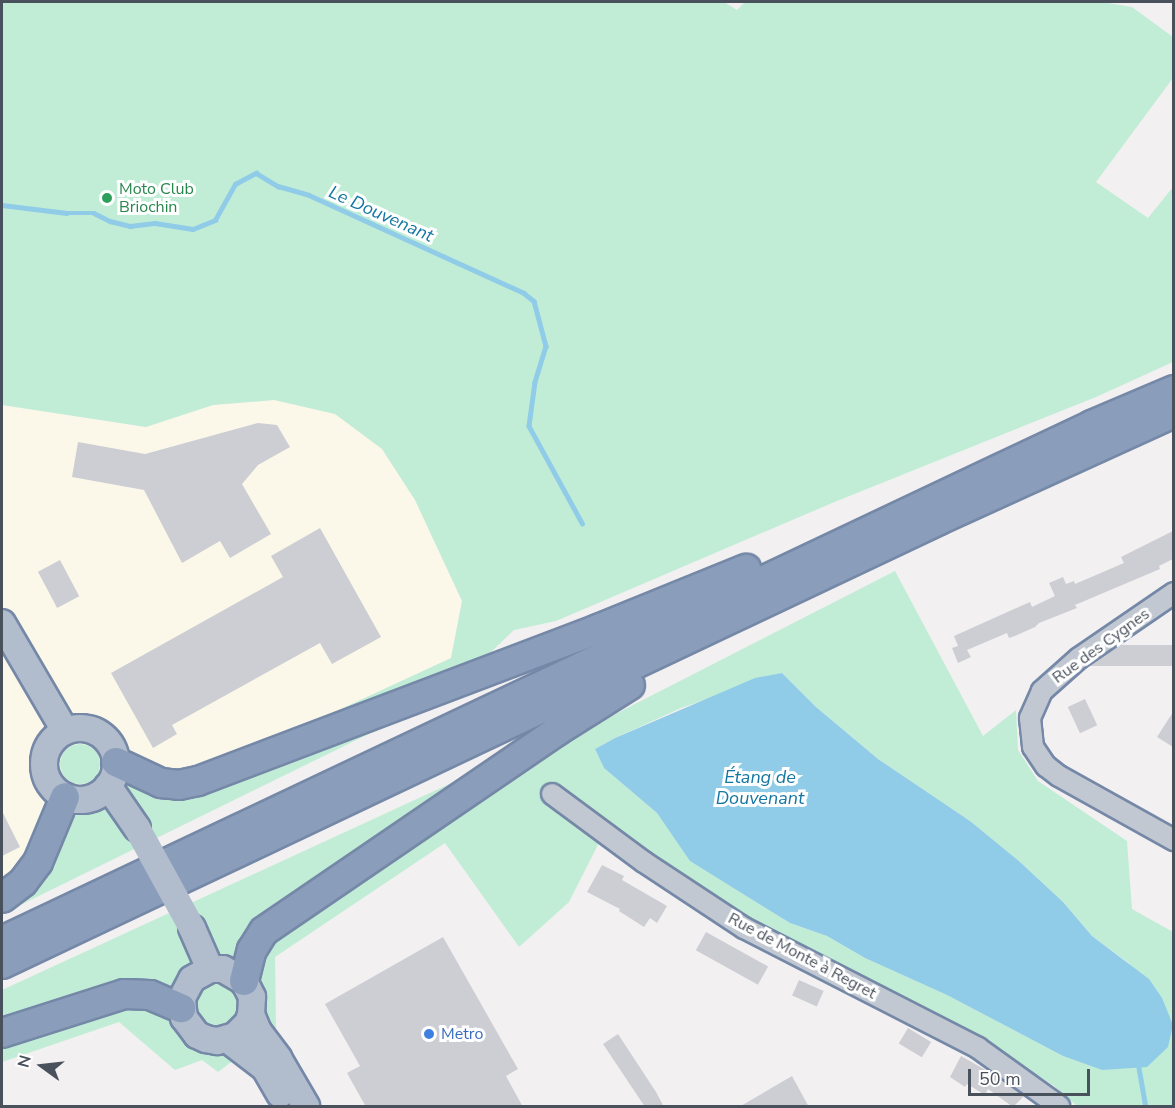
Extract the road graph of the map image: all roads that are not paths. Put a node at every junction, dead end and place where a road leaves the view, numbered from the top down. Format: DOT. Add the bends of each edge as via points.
graph roads {
  1 [pos="1173,390"];
  2 [pos="1173,413"];
  3 [pos="893,519"];
  4 [pos="1173,594"];
  5 [pos="2,624"];
  6 [pos="703,632"];
  7 [pos="65,731"];
  8 [pos="112,774"];
  9 [pos="552,794"];
  10 [pos="65,797"];
  11 [pos="1173,840"];
  12 [pos="2,898"];
  13 [pos="2,941"];
  14 [pos="2,964"];
  15 [pos="210,969"];
  16 [pos="244,981"];
  17 [pos="181,1008"];
  18 [pos="251,1014"];
  19 [pos="2,1033"];
  20 [pos="227,1039"];
  21 [pos="287,1107"];
  22 [pos="306,1107"];
  23 [pos="1059,1107"];
  1 -- 3 [label="highway"];
  2 -- 6 [label="highway"];
  3 -- 8 [label="highway" via="826,536 598,629 198,781 179,785"];
  3 -- 13 [label="highway"];
  4 -- 11 [label="street, Rue des Cygnes" via="1079,658 1042,691 1030,718 1033,747 1046,766"];
  5 -- 7 [label="main road"];
  6 -- 14 [label="highway"];
  6 -- 16 [label="highway" via="674,661 616,692 264,931 252,950"];
  7 -- 8 [label="main road" via="88,729 107,740"];
  7 -- 10 [label="main road" via="51,743 44,760 49,782"];
  8 -- 10 [label="main road" via="93,797"];
  8 -- 15 [label="main road, bridge"];
  9 -- 23 [label="street, Rue de Monte à Regret" via="644,862 744,928 978,1048"];
  10 -- 12 [label="highway" via="38,862 23,882"];
  15 -- 16 [label="main road" via="228,971"];
  15 -- 17 [label="main road" via="185,988"];
  16 -- 18 [label="main road" via="252,997"];
  17 -- 19 [label="highway" via="150,995 124,994"];
  17 -- 20 [label="main road" via="183,1018 197,1035 217,1041"];
  18 -- 20 [label="main road" via="242,1030"];
  18 -- 22 [label="main road"];
  20 -- 21 [label="main road" via="265,1068"];
}
